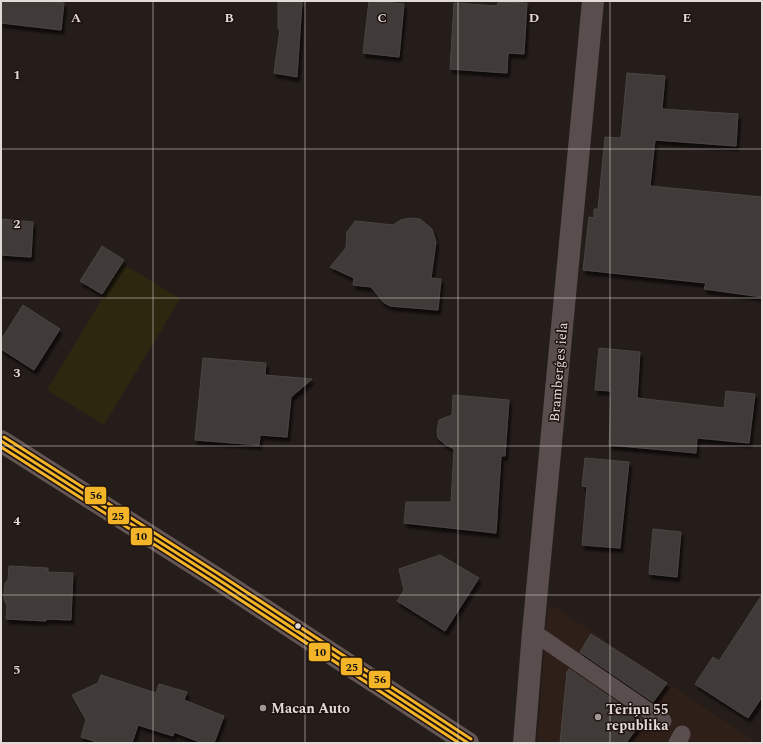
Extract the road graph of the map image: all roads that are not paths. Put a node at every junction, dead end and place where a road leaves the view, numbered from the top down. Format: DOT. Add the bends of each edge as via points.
graph roads {
  1 [pos="593,1"];
  2 [pos="1,441"];
  3 [pos="533,632"];
  4 [pos="663,721"];
  5 [pos="468,743"];
  6 [pos="524,743"];
  1 -- 3 [label="street, Bramberģes iela"];
  2 -- 5 [label="main road"];
  3 -- 4 [label="lane"];
  3 -- 6 [label="street, Bramberģes iela"];
}
